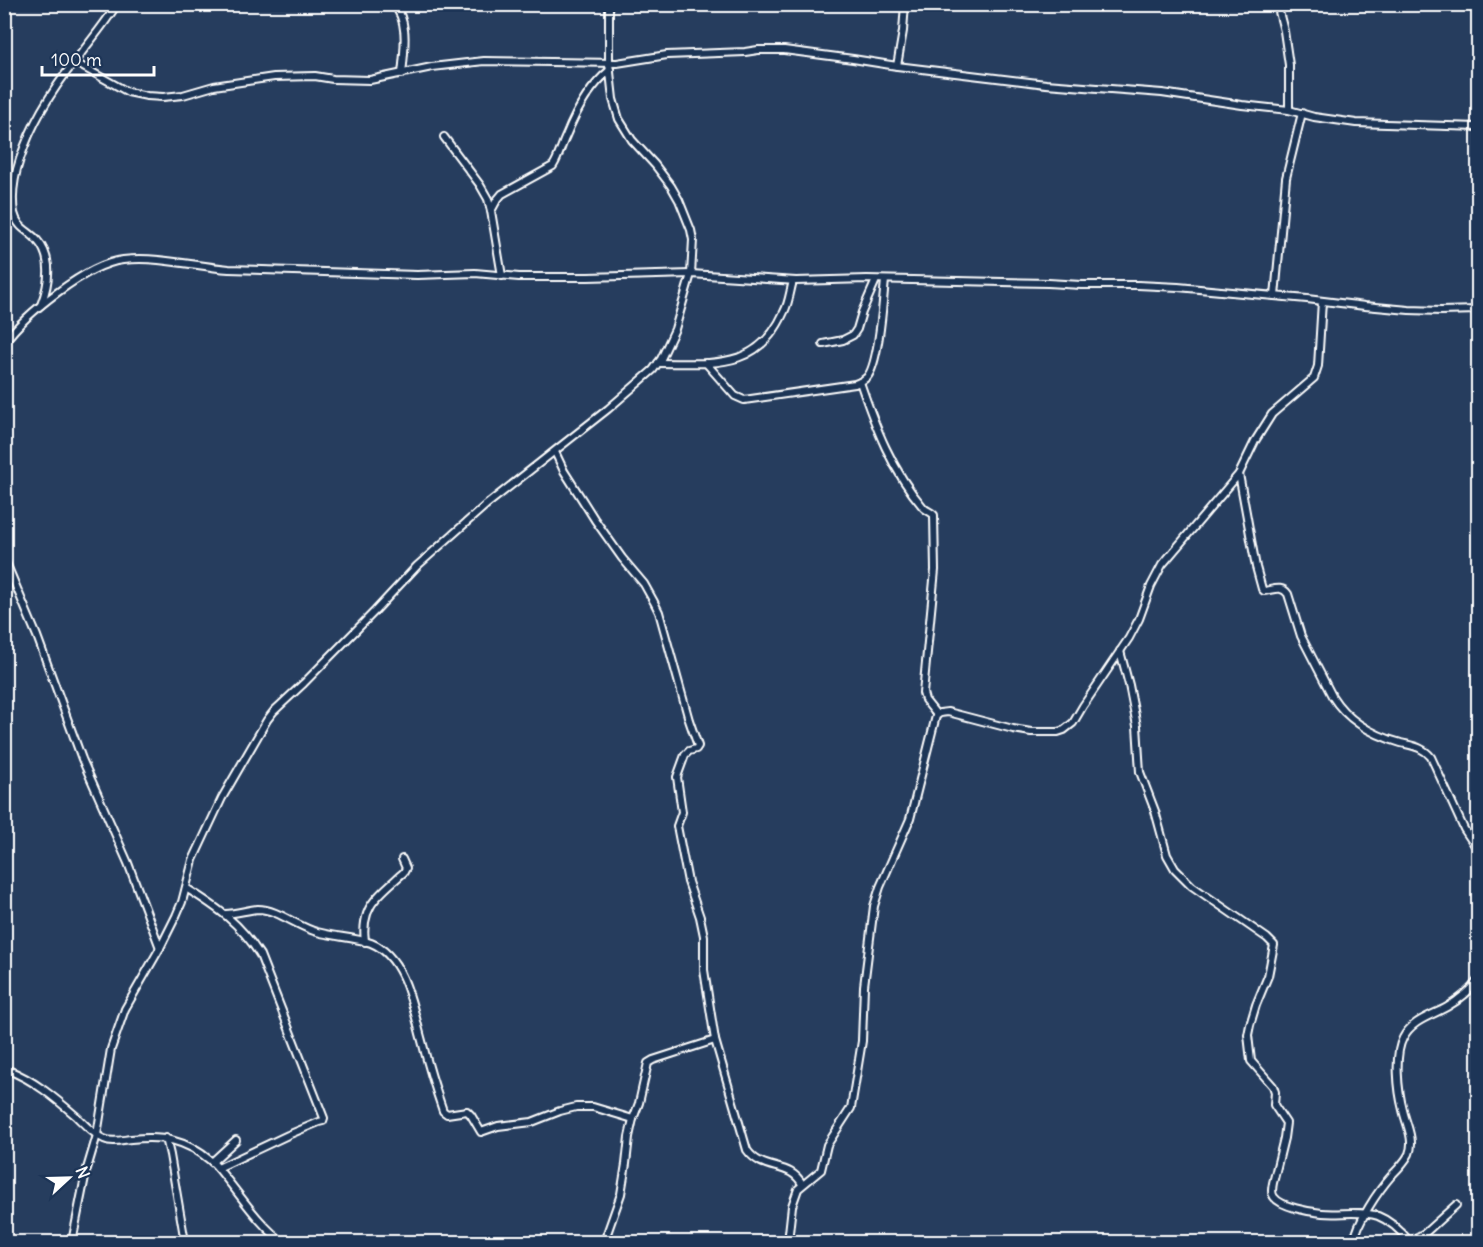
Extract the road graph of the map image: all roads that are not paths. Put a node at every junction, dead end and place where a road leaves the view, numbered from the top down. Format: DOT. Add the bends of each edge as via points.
graph roads {
  1 [pos="117,4"];
  2 [pos="393,4"];
  3 [pos="609,4"];
  4 [pos="904,4"];
  5 [pos="1277,4"];
  6 [pos="74,62"];
  7 [pos="897,66"];
  8 [pos="610,67"];
  9 [pos="402,74"];
  10 [pos="1289,110"];
  11 [pos="1302,113"];
  12 [pos="1479,127"];
  13 [pos="444,137"];
  14 [pos="491,211"];
  15 [pos="691,274"];
  16 [pos="502,276"];
  17 [pos="876,280"];
  18 [pos="885,280"];
  19 [pos="793,281"];
  20 [pos="1275,296"];
  21 [pos="1322,301"];
  22 [pos="41,305"];
  23 [pos="1479,310"];
  24 [pos="4,343"];
  25 [pos="823,344"];
  26 [pos="658,363"];
  27 [pos="706,363"];
  28 [pos="860,382"];
  29 [pos="555,452"];
  30 [pos="1239,474"];
  31 [pos="4,558"];
  32 [pos="1120,651"];
  33 [pos="937,715"];
  34 [pos="1479,850"];
  35 [pos="402,859"];
  36 [pos="186,888"];
  37 [pos="226,915"];
  38 [pos="365,942"];
  39 [pos="160,948"];
  40 [pos="1479,980"];
  41 [pos="715,1040"];
  42 [pos="8,1070"];
  43 [pos="633,1119"];
  44 [pos="97,1135"];
  45 [pos="166,1138"];
  46 [pos="236,1140"];
  47 [pos="212,1162"];
  48 [pos="218,1168"];
  49 [pos="802,1184"];
  50 [pos="1456,1205"];
  51 [pos="1366,1214"];
  52 [pos="278,1240"];
  53 [pos="72,1242"];
  54 [pos="185,1242"];
  55 [pos="283,1242"];
  56 [pos="604,1242"];
  57 [pos="788,1242"];
  58 [pos="1354,1242"];
  59 [pos="1409,1242"];
  1 -- 6 [label="street"];
  2 -- 9 [label="street" via="403,21"];
  3 -- 8 [label="street"];
  4 -- 7 [label="street"];
  5 -- 10 [label="street" via="1289,65"];
  6 -- 9 [label="street" via="128,92 163,97 274,77 370,80"];
  6 -- 22 [label="street" via="30,131 14,178 17,222 37,240 49,266"];
  7 -- 8 [label="street" via="764,50 666,55"];
  7 -- 10 [label="street"];
  8 -- 9 [label="street" via="484,61"];
  8 -- 14 [label="street" via="584,99 558,160 502,194"];
  8 -- 15 [label="street" via="619,119 671,186 683,211 693,240"];
  10 -- 11 [label="street"];
  11 -- 12 [label="street" via="1356,123"];
  11 -- 20 [label="street" via="1286,178"];
  13 -- 14 [label="street" via="480,185"];
  14 -- 16 [label="street"];
  15 -- 16 [label="street"];
  15 -- 19 [label="street"];
  15 -- 26 [label="street" via="675,329"];
  16 -- 22 [label="street" via="258,270 125,259 94,269"];
  17 -- 18 [label="street"];
  17 -- 19 [label="street"];
  17 -- 25 [label="street" via="853,335"];
  18 -- 20 [label="street" via="1138,285"];
  18 -- 28 [label="street" via="870,374"];
  19 -- 27 [label="street" via="785,310 765,343 736,359"];
  20 -- 21 [label="street"];
  21 -- 23 [label="street" via="1408,310"];
  21 -- 30 [label="street" via="1314,378 1272,414"];
  22 -- 24 [label="street"];
  26 -- 27 [label="street"];
  26 -- 29 [label="street"];
  27 -- 28 [label="street" via="735,396 744,400"];
  28 -- 33 [label="street" via="891,460 924,508 934,515 935,570 923,693"];
  29 -- 36 [label="street" via="486,505 417,566 274,711 222,798 193,860"];
  29 -- 41 [label="street" via="595,520 644,584 659,612 697,742 696,749 685,755 677,777 682,812 677,826 704,936 704,970"];
  30 -- 32 [label="street" via="1162,565 1139,619"];
  30 -- 34 [label="street" via="1262,588 1283,589 1288,594 1301,636 1337,705 1347,715 1373,734 1422,749 1431,756 1464,829"];
  31 -- 39 [label="street"];
  32 -- 33 [label="street" via="1073,723 1064,730 1031,732 948,712"];
  32 -- 51 [label="street" via="1137,726 1139,769 1170,862 1192,886 1274,945 1248,1035 1251,1060 1273,1086 1275,1106 1286,1123 1272,1186 1274,1196 1282,1204 1314,1212"];
  33 -- 49 [label="street" via="910,819 874,906 862,1041 851,1108 827,1145 820,1170"];
  35 -- 38 [label="street" via="404,872 380,893 365,916"];
  36 -- 37 [label="street"];
  36 -- 39 [label="street"];
  37 -- 38 [label="street" via="267,910 319,933"];
  37 -- 48 [label="street" via="260,955 324,1119"];
  38 -- 43 [label="street" via="386,952 401,975 412,1000 444,1113 471,1114 481,1132 532,1122 576,1107 593,1107"];
  39 -- 44 [label="street" via="125,1009 111,1049"];
  40 -- 51 [label="street" via="1465,995 1415,1023 1403,1038 1397,1068 1411,1136 1410,1153"];
  41 -- 43 [label="street" via="648,1063"];
  41 -- 49 [label="street" via="747,1150 765,1164 792,1172"];
  42 -- 44 [label="street" via="53,1096"];
  43 -- 56 [label="street" via="621,1194"];
  44 -- 45 [label="street" via="110,1141"];
  44 -- 53 [label="street"];
  45 -- 47 [label="street" via="185,1143"];
  45 -- 54 [label="street"];
  46 -- 47 [label="street"];
  47 -- 48 [label="street"];
  48 -- 52 [label="street"];
  49 -- 57 [label="street" via="795,1197"];
  50 -- 59 [label="street"];
  51 -- 58 [label="street"];
  51 -- 59 [label="street" via="1394,1225"];
  52 -- 55 [label="street"];
}
